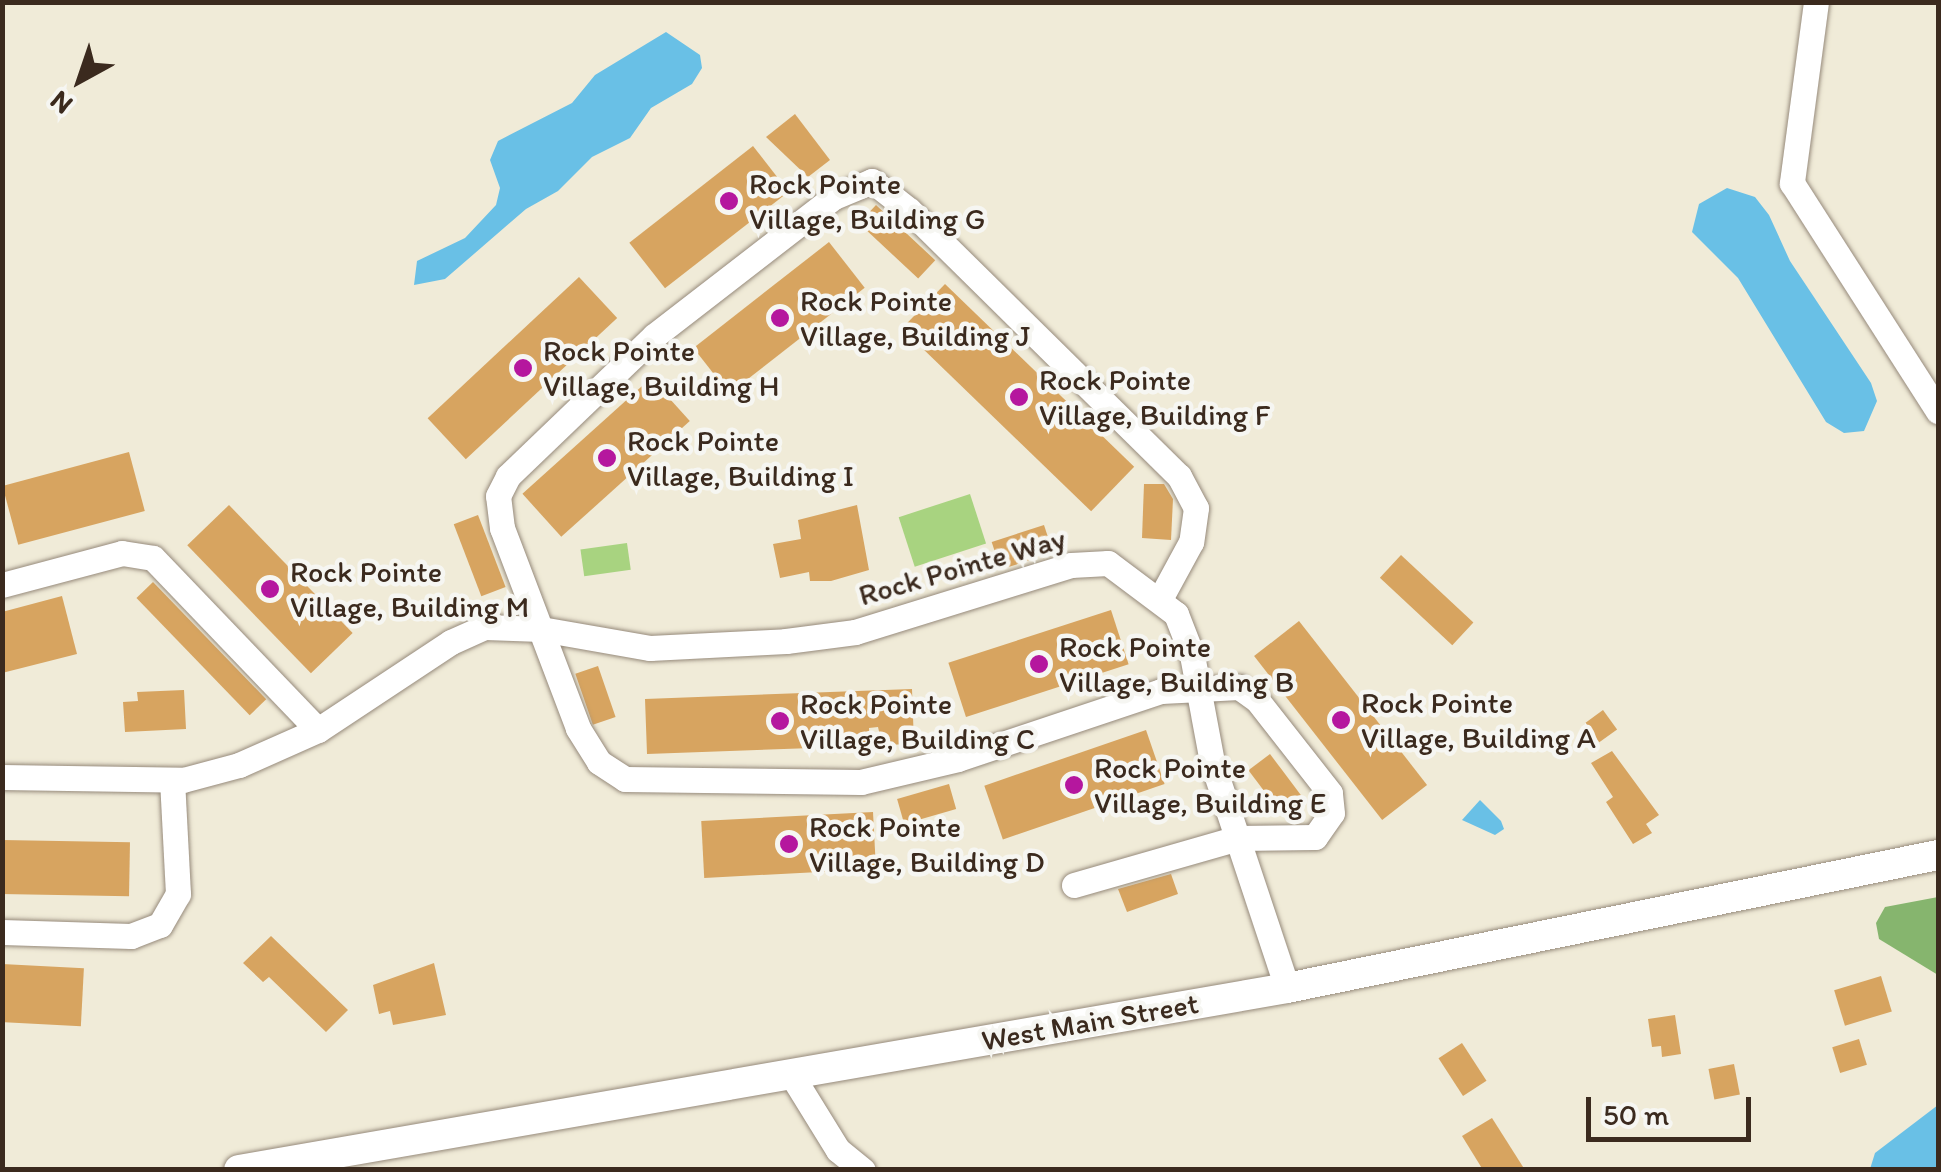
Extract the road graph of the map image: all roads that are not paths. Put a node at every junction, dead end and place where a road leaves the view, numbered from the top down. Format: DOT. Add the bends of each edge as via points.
graph roads {
  1 [pos="1816,2"];
  2 [pos="1938,411"];
  3 [pos="2,585"];
  4 [pos="1160,599"];
  5 [pos="541,629"];
  6 [pos="1198,690"];
  7 [pos="318,730"];
  8 [pos="2,777"];
  9 [pos="172,780"];
  10 [pos="1238,838"];
  11 [pos="1938,855"];
  12 [pos="1074,885"];
  13 [pos="2,932"];
  14 [pos="1287,988"];
  15 [pos="791,1074"];
  16 [pos="238,1170"];
  17 [pos="863,1170"];
  1 -- 2 [label="street" via="1792,183"];
  3 -- 7 [label="street" via="122,553 153,558"];
  4 -- 5 [label="street, Rock Pointe Way" via="1108,563 1071,565 855,632 786,641 650,648"];
  4 -- 5 [label="street" via="1192,542 1196,508 1179,476 872,181 834,197 654,336 508,476 497,509"];
  4 -- 6 [label="street, Rock Pointe Way" via="1176,614"];
  5 -- 6 [label="street" via="588,747 610,771 639,784 861,782 958,758 1161,691"];
  5 -- 7 [label="street, Rock Pointe Way" via="468,632"];
  6 -- 10 [label="street, Rock Pointe Way" via="1212,762"];
  6 -- 10 [label="street" via="1239,687 1257,700 1330,793 1332,813 1315,836"];
  7 -- 9 [label="street, Rock Pointe Way" via="240,765"];
  8 -- 9 [label="street, Rock Pointe Way"];
  9 -- 13 [label="street" via="178,894 160,925 131,936"];
  10 -- 12 [label="street"];
  10 -- 14 [label="street, Rock Pointe Way"];
  11 -- 14 [label="main road, West Main Street"];
  14 -- 15 [label="main road, West Main Street"];
  15 -- 16 [label="main road, West Main Street"];
  15 -- 17 [label="street" via="838,1150"];
}
